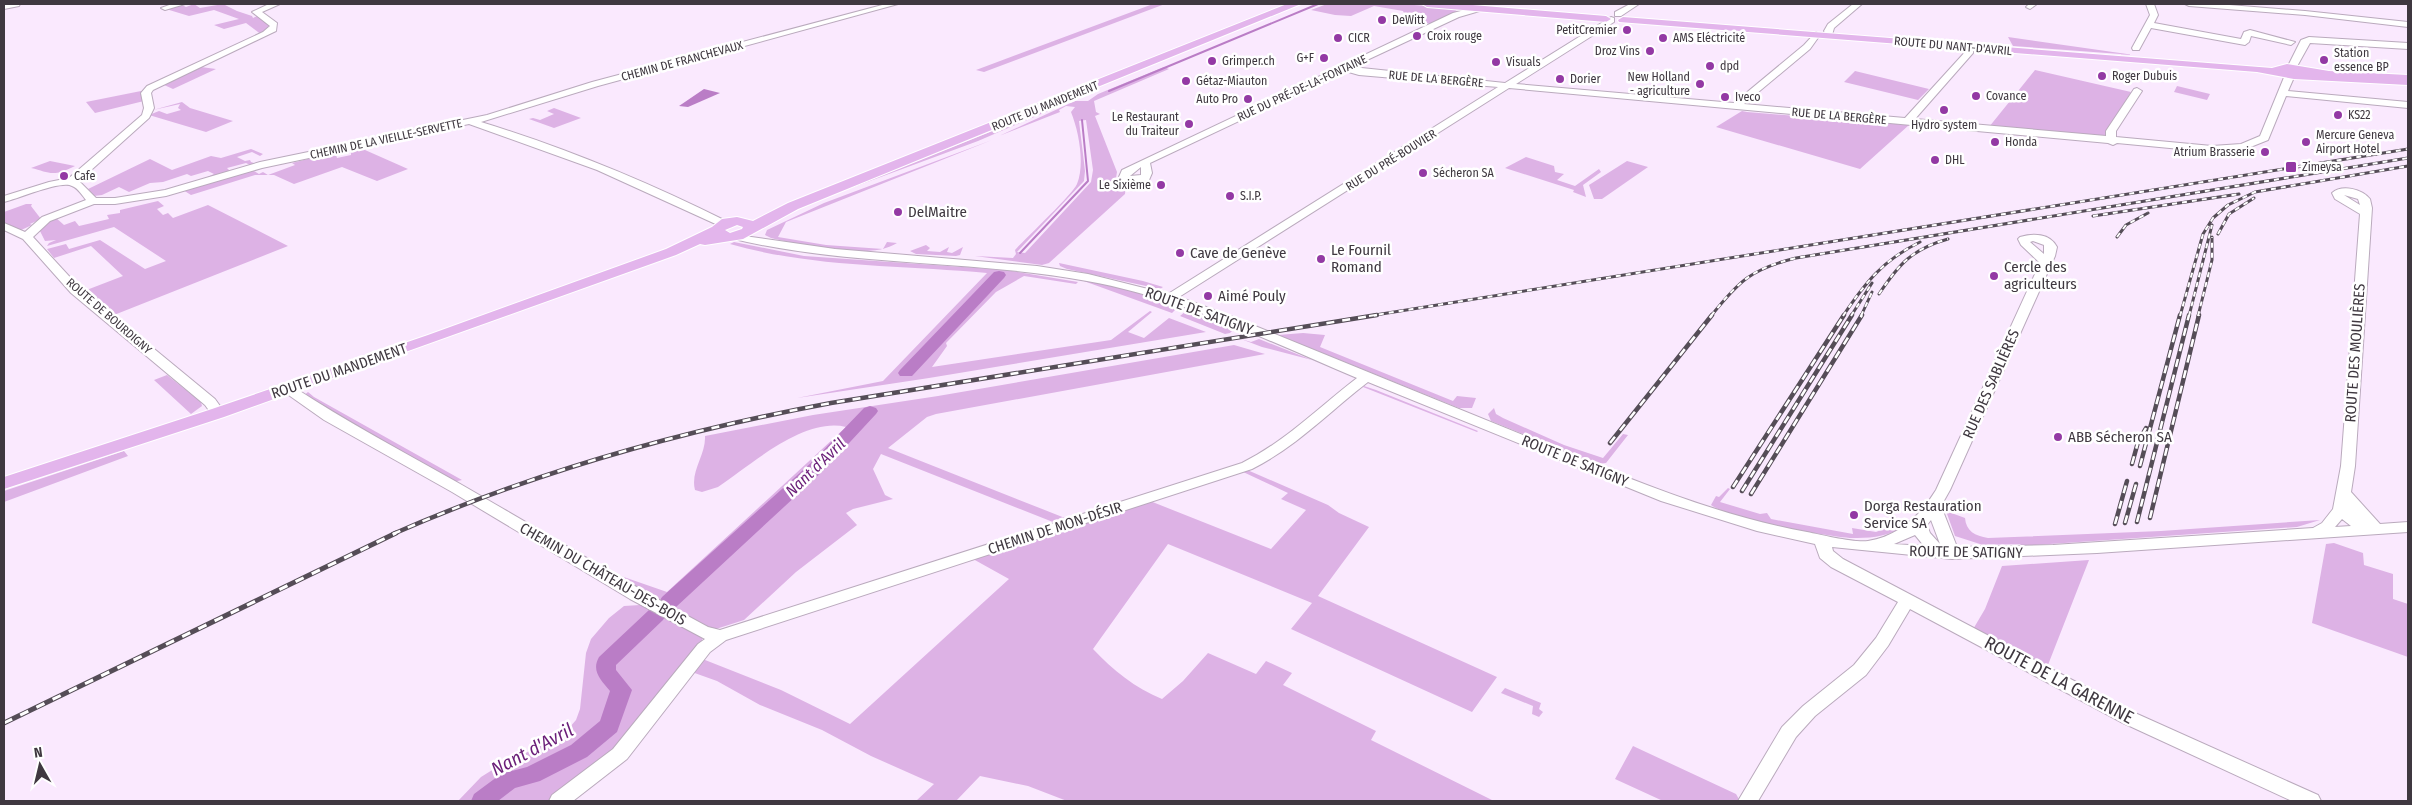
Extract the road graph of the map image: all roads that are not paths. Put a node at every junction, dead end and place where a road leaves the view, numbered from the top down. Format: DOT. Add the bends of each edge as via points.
graph roads {
  1 [pos="16,4"];
  2 [pos="181,4"];
  3 [pos="276,4"];
  4 [pos="894,4"];
  5 [pos="1296,4"];
  6 [pos="1427,4"];
  7 [pos="1635,4"];
  8 [pos="1858,4"];
  9 [pos="2150,4"];
  10 [pos="2189,4"];
  11 [pos="4,7"];
  12 [pos="165,8"];
  13 [pos="1462,8"];
  14 [pos="1614,17"];
  15 [pos="2150,25"];
  16 [pos="2408,25"];
  17 [pos="1829,33"];
  18 [pos="1816,35"];
  19 [pos="2291,42"];
  20 [pos="2408,46"];
  21 [pos="1970,47"];
  22 [pos="2136,48"];
  23 [pos="1345,68"];
  24 [pos="2291,72"];
  25 [pos="2408,81"];
  26 [pos="1507,86"];
  27 [pos="2137,91"];
  28 [pos="2283,93"];
  29 [pos="2408,105"];
  30 [pos="1735,107"];
  31 [pos="472,121"];
  32 [pos="1910,123"];
  33 [pos="2113,142"];
  34 [pos="1145,163"];
  35 [pos="72,180"];
  36 [pos="4,199"];
  37 [pos="93,201"];
  38 [pos="2364,212"];
  39 [pos="4,226"];
  40 [pos="747,226"];
  41 [pos="726,232"];
  42 [pos="27,237"];
  43 [pos="764,241"];
  44 [pos="2045,262"];
  45 [pos="1170,298"];
  46 [pos="1366,377"];
  47 [pos="288,389"];
  48 [pos="218,413"];
  49 [pos="4,483"];
  50 [pos="2343,493"];
  51 [pos="1934,506"];
  52 [pos="2340,510"];
  53 [pos="1920,525"];
  54 [pos="2408,527"];
  55 [pos="2371,530"];
  56 [pos="2316,533"];
  57 [pos="1822,540"];
  58 [pos="1865,547"];
  59 [pos="1945,554"];
  60 [pos="1907,601"];
  61 [pos="720,636"];
  62 [pos="559,801"];
  63 [pos="1748,801"];
  64 [pos="2311,801"];
  1 -- 11 [label="street"];
  2 -- 12 [label="street"];
  3 -- 35 [label="street" via="256,12 274,25 266,34 150,88 146,93 149,108 146,116"];
  4 -- 31 [label="street, CHEMIN DE FRANCHEVAUX" via="595,84"];
  5 -- 40 [label="main road, ROUTE DU MANDEMENT"];
  6 -- 13 [label="main road, ROUTE DU NANT-D'AVRIL"];
  7 -- 14 [label="street, RUE DU PRÉ-BOUVIER"];
  8 -- 17 [label="street" via="1831,26"];
  9 -- 15 [label="street" via="2154,15"];
  10 -- 16 [label="street"];
  13 -- 14 [label="main road, ROUTE DU NANT-D'AVRIL"];
  13 -- 23 [label="street, RUE DU PRÉ-DE-LA-FONTAINE"];
  14 -- 17 [label="main road, ROUTE DU NANT-D'AVRIL"];
  14 -- 18 [label="main road, ROUTE DU NANT-D'AVRIL"];
  14 -- 26 [label="street, RUE DU PRÉ-BOUVIER"];
  15 -- 19 [label="street" via="2245,42 2247,34"];
  15 -- 22 [label="street"];
  17 -- 24 [label="main road, ROUTE DU NANT-D'AVRIL"];
  18 -- 21 [label="main road, ROUTE DU NANT-D'AVRIL"];
  18 -- 30 [label="street" via="1807,47"];
  20 -- 24 [label="street, RUE DE LA BERGÈRE" via="2309,40 2304,42"];
  21 -- 24 [label="main road, ROUTE DU NANT-D'AVRIL"];
  21 -- 32 [label="street" via="1956,68 1910,117"];
  23 -- 26 [label="street, RUE DE LA BERGÈRE" via="1367,73"];
  23 -- 34 [label="street, RUE DU PRÉ-DE-LA-FONTAINE"];
  24 -- 25 [label="main road, ROUTE DU NANT-D'AVRIL"];
  24 -- 28 [label="street, RUE DE LA BERGÈRE"];
  26 -- 30 [label="street, RUE DE LA BERGÈRE"];
  26 -- 45 [label="street, RUE DU PRÉ-BOUVIER"];
  27 -- 33 [label="street" via="2111,131"];
  28 -- 29 [label="street"];
  28 -- 33 [label="street, RUE DE LA BERGÈRE" via="2267,134 2250,145 2202,149"];
  30 -- 32 [label="street, RUE DE LA BERGÈRE"];
  31 -- 37 [label="street, CHEMIN DE LA VIEILLE-SERVETTE" via="260,165 166,193"];
  31 -- 41 [label="street, CHEMIN DE LA VIEILLE-SERVETTE" via="569,154 643,185"];
  32 -- 33 [label="street, RUE DE LA BERGÈRE"];
  35 -- 36 [label="street"];
  35 -- 37 [label="street"];
  37 -- 42 [label="street" via="46,219"];
  38 -- 50 [label="street, ROUTE DES MOULIÈRES" via="2348,466"];
  39 -- 42 [label="street"];
  40 -- 41 [label="main road, ROUTE DU MANDEMENT"];
  40 -- 43 [label="street, ROUTE DE SATIGNY"];
  41 -- 43 [label="street, ROUTE DE SATIGNY"];
  41 -- 47 [label="main road, ROUTE DU MANDEMENT"];
  42 -- 48 [label="street, ROUTE DE BOURDIGNY" via="75,290 210,402"];
  43 -- 45 [label="street, ROUTE DE SATIGNY" via="823,252 1034,268 1110,281"];
  44 -- 51 [label="street, RUE DES SABLIÈRES"];
  45 -- 46 [label="street, ROUTE DE SATIGNY"];
  46 -- 57 [label="street, ROUTE DE SATIGNY" via="1660,495 1751,524"];
  46 -- 61 [label="street, CHEMIN DE MON-DÉSIR" via="1288,443 1247,466"];
  47 -- 48 [label="main road, ROUTE DU MANDEMENT"];
  47 -- 61 [label="street, CHEMIN DU CHÂTEAU-DES-BOIS" via="329,417 636,595 703,632"];
  48 -- 49 [label="main road, ROUTE DU MANDEMENT"];
  50 -- 52 [label="street, ROUTE DES MOULIÈRES"];
  50 -- 55 [label="street"];
  51 -- 53 [label="street, RUE DES SABLIÈRES"];
  51 -- 59 [label="street"];
  52 -- 55 [label="street"];
  52 -- 56 [label="street" via="2326,527"];
  53 -- 58 [label="street, RUE DES SABLIÈRES" via="1894,540"];
  53 -- 59 [label="street" via="1923,534"];
  54 -- 55 [label="street, ROUTE DE SATIGNY"];
  55 -- 56 [label="street, ROUTE DE SATIGNY"];
  56 -- 59 [label="street, ROUTE DE SATIGNY" via="2013,554"];
  57 -- 58 [label="street, ROUTE DE SATIGNY"];
  57 -- 60 [label="street, ROUTE DE LA GARENNE" via="1826,554 1837,564"];
  58 -- 59 [label="street, ROUTE DE SATIGNY"];
  60 -- 63 [label="street" via="1860,670 1809,711 1789,732"];
  60 -- 64 [label="street, ROUTE DE LA GARENNE" via="2129,718"];
  61 -- 62 [label="street" via="704,648 620,754"];
}
